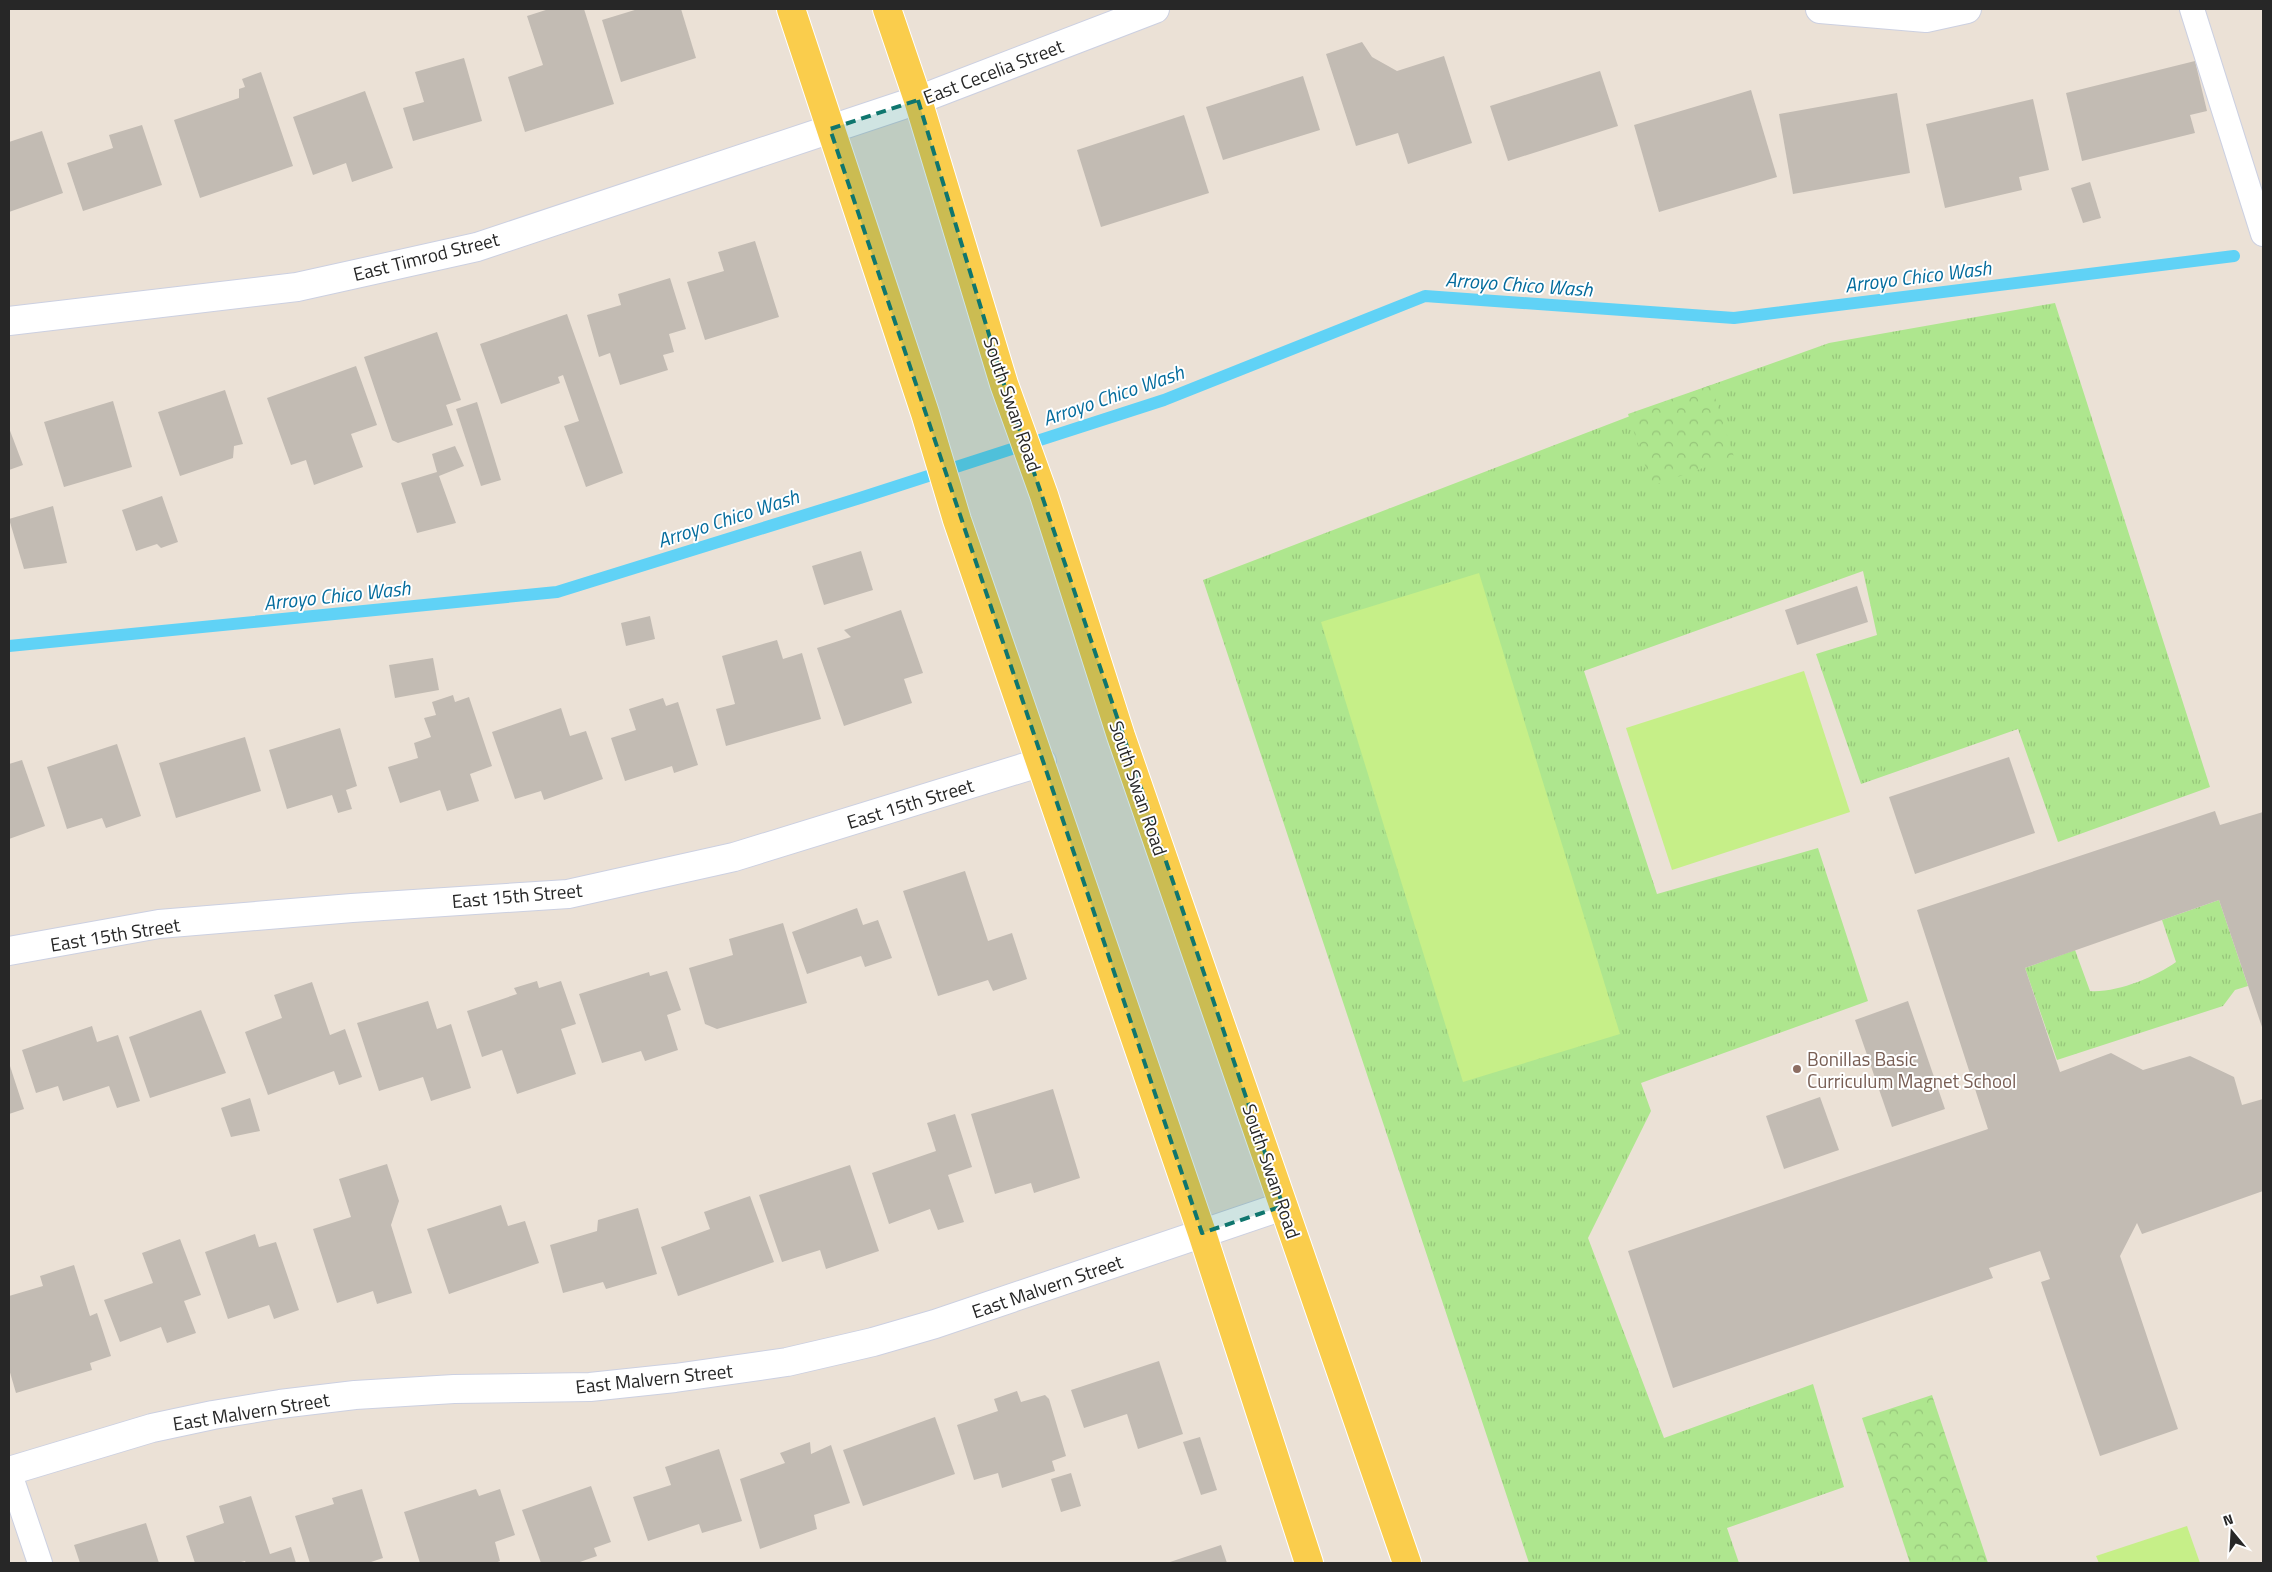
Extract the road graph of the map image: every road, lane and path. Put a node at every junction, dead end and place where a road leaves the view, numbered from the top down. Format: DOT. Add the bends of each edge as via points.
graph roads {
  1 [pos="791,9"];
  2 [pos="887,9"];
  3 [pos="1155,9"];
  4 [pos="1820,9"];
  5 [pos="1967,9"];
  6 [pos="2192,9"];
  7 [pos="918,100"];
  8 [pos="830,129"];
  9 [pos="2263,234"];
  10 [pos="9,322"];
  11 [pos="1042,762"];
  12 [pos="9,951"];
  13 [pos="1284,1206"];
  14 [pos="1202,1233"];
  15 [pos="9,1471"];
  16 [pos="40,1563"];
  17 [pos="1308,1563"];
  18 [pos="1407,1563"];
  1 -- 8 [label="main road"];
  2 -- 7 [label="main road, South Swan Road"];
  3 -- 7 [label="street, East Cecelia Street"];
  4 -- 5 [label="street" via="1926,18"];
  6 -- 9 [label="lane"];
  7 -- 8 [label="street, East Cecelia Street"];
  7 -- 13 [label="main road, South Swan Road" via="1004,384 1044,495 1121,736"];
  8 -- 10 [label="street, East Timrod Street" via="477,247 297,287"];
  8 -- 11 [label="main road" via="957,520"];
  11 -- 12 [label="street, East 15th Street" via="734,857 568,894 159,924"];
  11 -- 14 [label="main road"];
  13 -- 14 [label="street, East Malvern Street"];
  13 -- 18 [label="main road, South Swan Road"];
  14 -- 15 [label="street, East Malvern Street" via="935,1324 787,1362 590,1387 454,1389 355,1395 280,1404 152,1428"];
  14 -- 17 [label="main road"];
  15 -- 16 [label="lane"];
}
